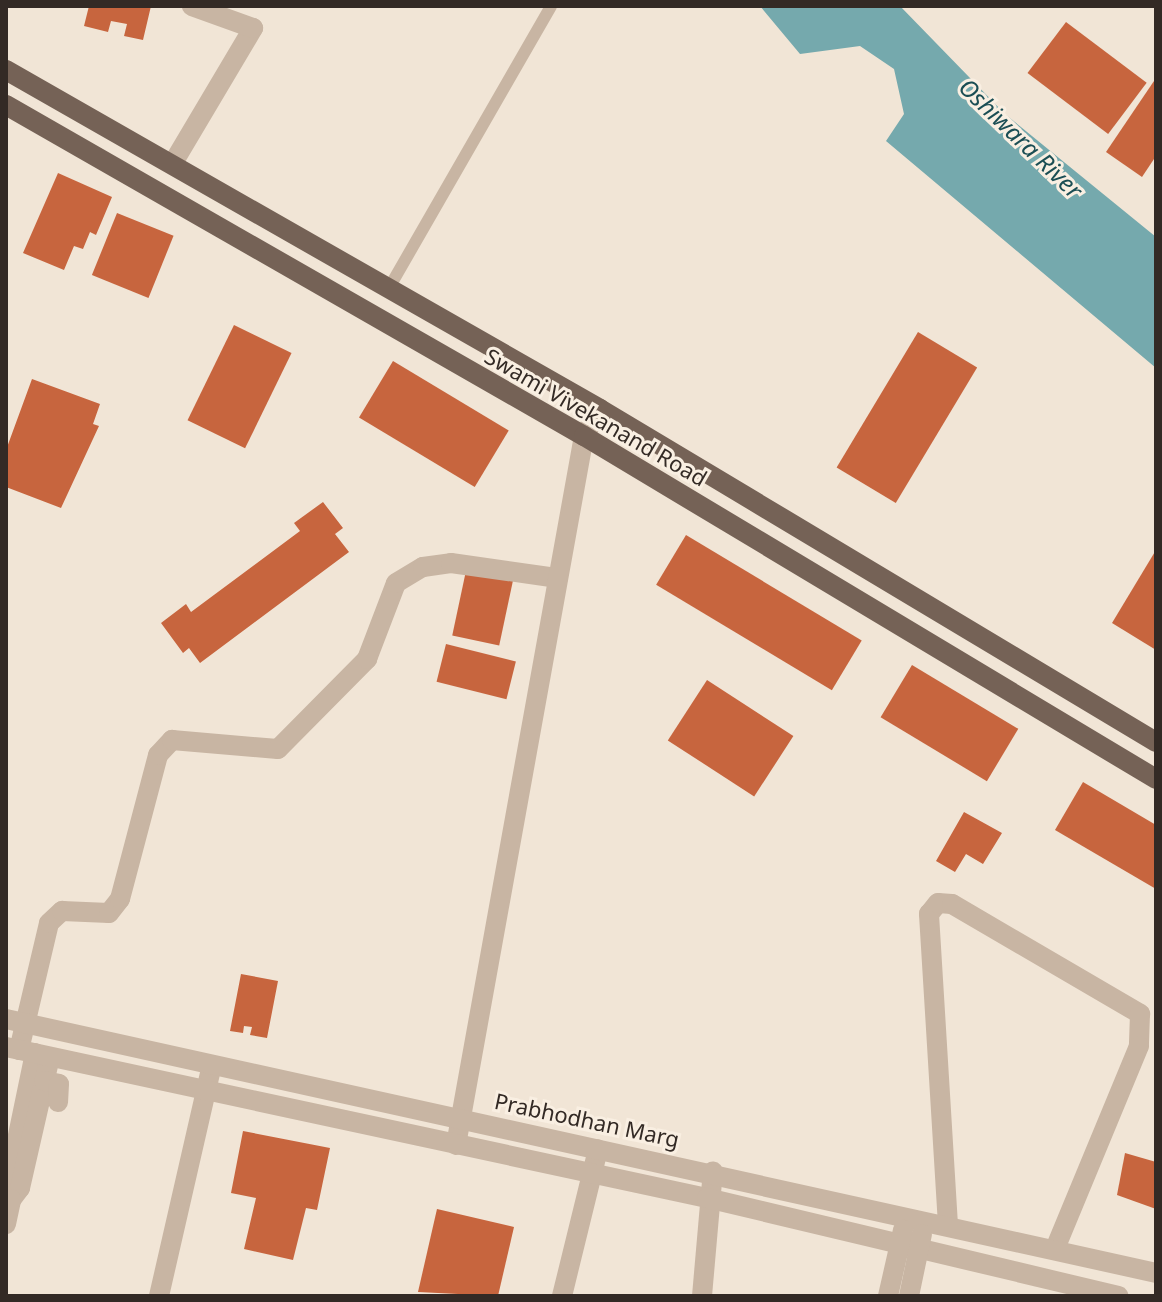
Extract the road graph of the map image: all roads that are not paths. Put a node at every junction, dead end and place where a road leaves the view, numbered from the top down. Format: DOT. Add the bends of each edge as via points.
graph roads {
  1 [pos="192,6"];
  2 [pos="551,6"];
  3 [pos="6,70"];
  4 [pos="6,105"];
  5 [pos="120,133"];
  6 [pos="104,160"];
  7 [pos="173,163"];
  8 [pos="389,288"];
  9 [pos="600,409"];
  10 [pos="584,436"];
  11 [pos="558,578"];
  12 [pos="1156,742"];
  13 [pos="1156,779"];
  14 [pos="16,1021"];
  15 [pos="28,1052"];
  16 [pos="212,1065"];
  17 [pos="44,1081"];
  18 [pos="206,1092"];
  19 [pos="58,1102"];
  20 [pos="461,1118"];
  21 [pos="456,1145"];
  22 [pos="598,1149"];
  23 [pos="713,1171"];
  24 [pos="591,1175"];
  25 [pos="707,1198"];
  26 [pos="11,1200"];
  27 [pos="916,1216"];
  28 [pos="6,1224"];
  29 [pos="948,1225"];
  30 [pos="910,1245"];
  31 [pos="1055,1249"];
  32 [pos="1156,1273"];
  33 [pos="159,1296"];
  34 [pos="562,1296"];
  35 [pos="702,1296"];
  36 [pos="888,1296"];
  37 [pos="909,1296"];
  38 [pos="1119,1296"];
  1 -- 7 [label="street" via="253,28"];
  2 -- 8 [label="lane"];
  3 -- 5 [label="main road, Swami Vivekanand Road"];
  4 -- 6 [label="main road, Swami Vivekanand Road"];
  5 -- 6 [label="main road"];
  5 -- 7 [label="main road, Swami Vivekanand Road"];
  6 -- 10 [label="main road, Swami Vivekanand Road"];
  7 -- 8 [label="main road, Swami Vivekanand Road"];
  8 -- 9 [label="main road, Swami Vivekanand Road"];
  9 -- 10 [label="street"];
  9 -- 12 [label="main road, Swami Vivekanand Road"];
  10 -- 11 [label="street"];
  10 -- 13 [label="main road, Swami Vivekanand Road"];
  11 -- 14 [label="street" via="451,563 423,567 396,583 367,659 278,749 172,740 158,755 120,899 109,913 62,911 49,923"];
  11 -- 20 [label="street"];
  14 -- 15 [label="street"];
  14 -- 16 [label="street, Prabhodhan Marg"];
  15 -- 17 [label="street"];
  15 -- 18 [label="street"];
  15 -- 26 [label="street" via="8,1183"];
  16 -- 18 [label="street"];
  16 -- 20 [label="street, Prabhodhan Marg"];
  17 -- 19 [label="street" via="59,1084"];
  17 -- 26 [label="street" via="20,1188"];
  18 -- 21 [label="street"];
  18 -- 33 [label="street"];
  20 -- 21 [label="street"];
  20 -- 22 [label="street, Prabhodhan Marg"];
  21 -- 24 [label="street"];
  22 -- 23 [label="street, Prabhodhan Marg"];
  22 -- 24 [label="street"];
  23 -- 25 [label="street"];
  23 -- 27 [label="street, Prabhodhan Marg"];
  24 -- 25 [label="street"];
  24 -- 34 [label="street"];
  25 -- 30 [label="street"];
  25 -- 35 [label="street"];
  26 -- 28 [label="street"];
  27 -- 29 [label="street, Prabhodhan Marg"];
  27 -- 30 [label="street"];
  29 -- 31 [label="street, Prabhodhan Marg"];
  29 -- 31 [label="street" via="929,914 938,903 952,904 1140,1014 1139,1046"];
  30 -- 36 [label="street"];
  30 -- 37 [label="street"];
  30 -- 38 [label="street"];
  31 -- 32 [label="street, Prabhodhan Marg"];
}
